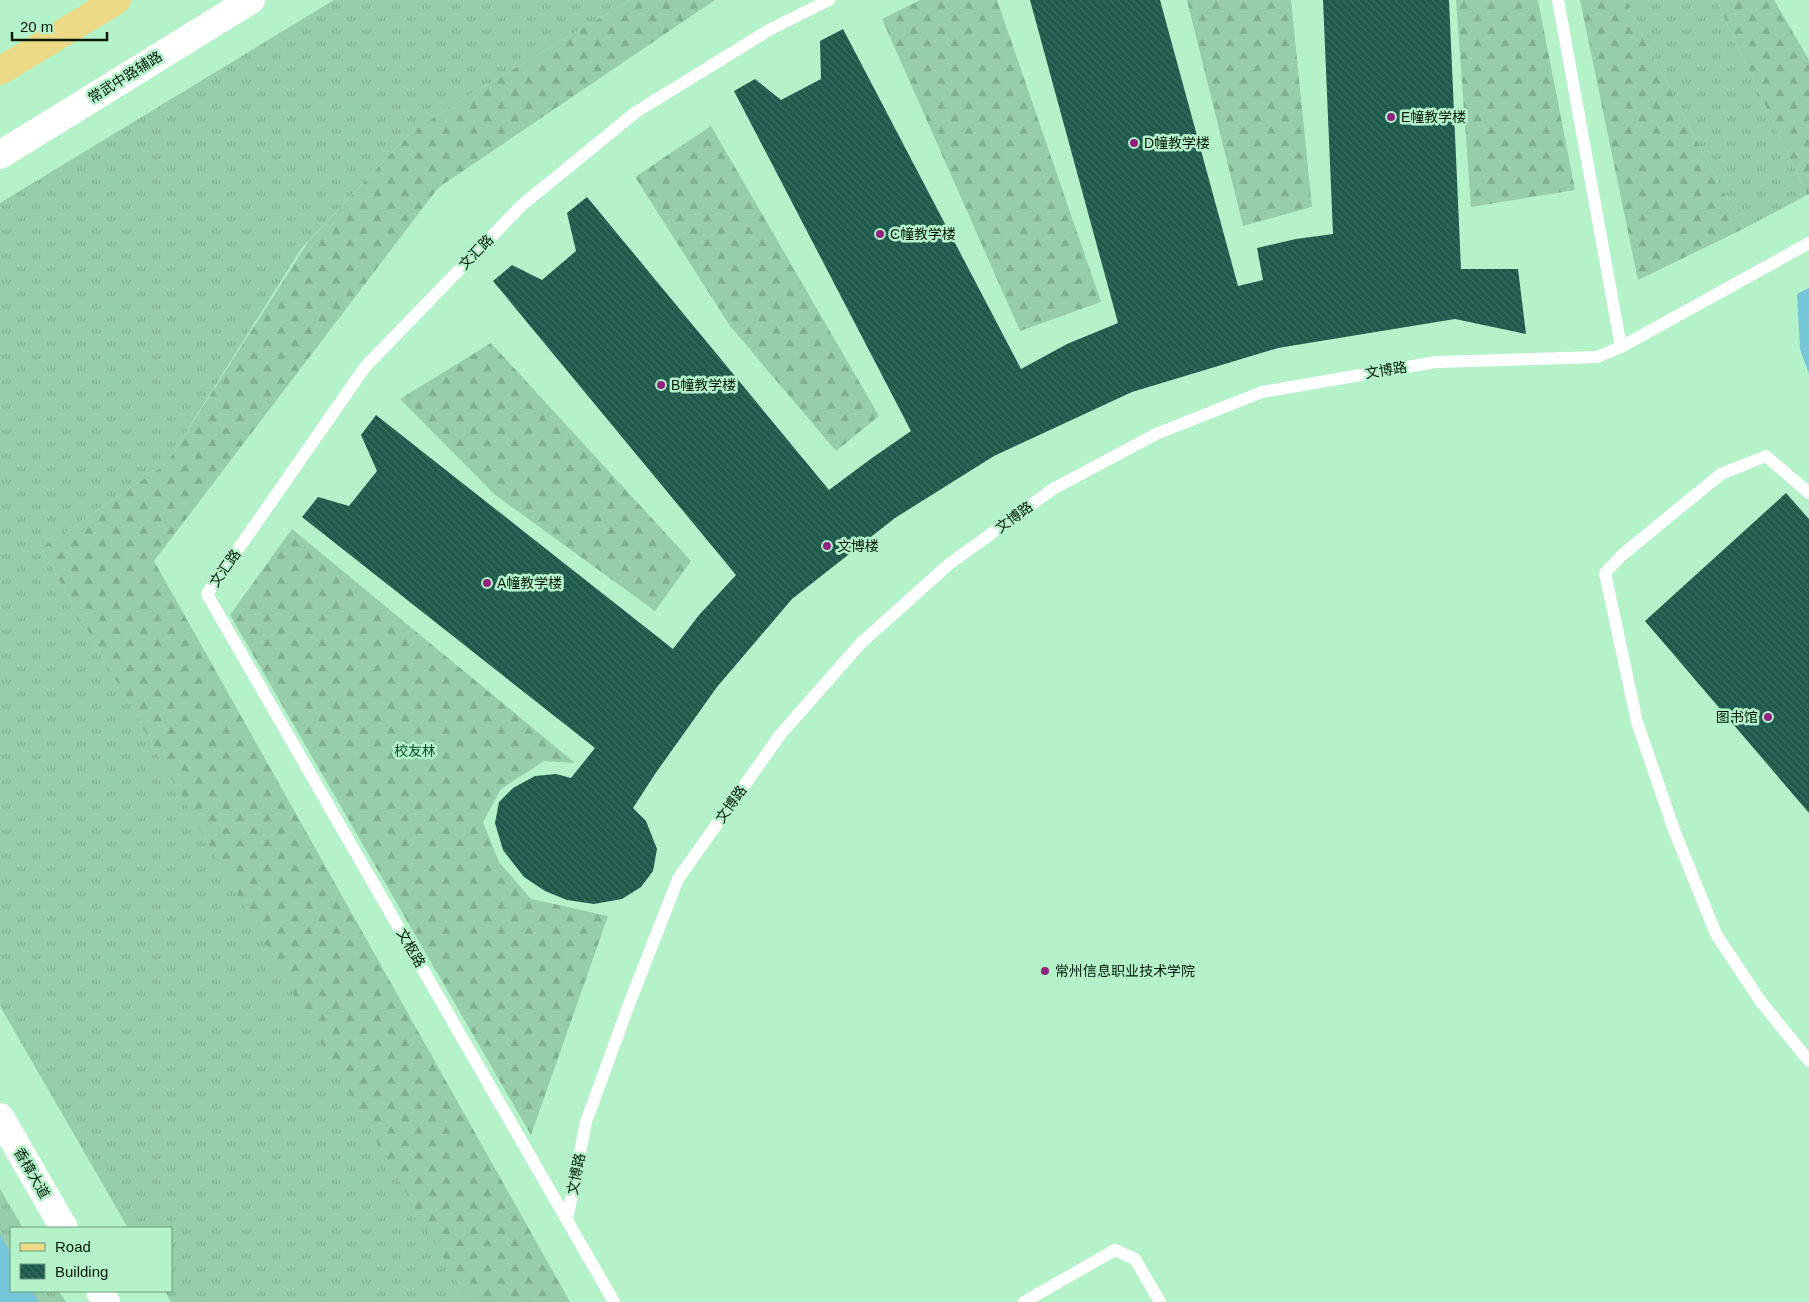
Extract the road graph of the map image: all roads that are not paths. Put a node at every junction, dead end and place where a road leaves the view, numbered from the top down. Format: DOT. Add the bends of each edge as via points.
graph roads {
  1 [pos="117,0"];
  2 [pos="251,0"];
  3 [pos="829,0"];
  4 [pos="1558,0"];
  5 [pos="0,71"];
  6 [pos="0,155"];
  7 [pos="1809,243"];
  8 [pos="1621,347"];
  9 [pos="1809,493"];
  10 [pos="207,594"];
  11 [pos="1809,1061"];
  12 [pos="0,1117"];
  13 [pos="567,1220"];
  14 [pos="63,1227"];
  15 [pos="614,1302"];
  16 [pos="1024,1302"];
  17 [pos="1160,1302"];
  1 -- 5 [label="main road"];
  2 -- 6 [label="street, 常武中路辅路"];
  3 -- 10 [label="lane, 文汇路" via="769,30 636,112 522,204 365,367"];
  4 -- 8 [label="lane"];
  7 -- 8 [label="lane, 文博路"];
  8 -- 13 [label="lane, 文博路" via="1596,357 1436,362 1262,392 1156,434 1053,489 948,565 860,644 780,735 678,879 586,1122"];
  9 -- 11 [label="lane" via="1766,456 1721,474 1622,555 1605,573 1638,722 1674,830 1716,934 1761,1002"];
  10 -- 13 [label="lane, 文枢路"];
  12 -- 14 [label="street, 香樟大道"];
  13 -- 15 [label="lane, 文枢路"];
  16 -- 17 [label="lane" via="1115,1250 1135,1258"];
}
